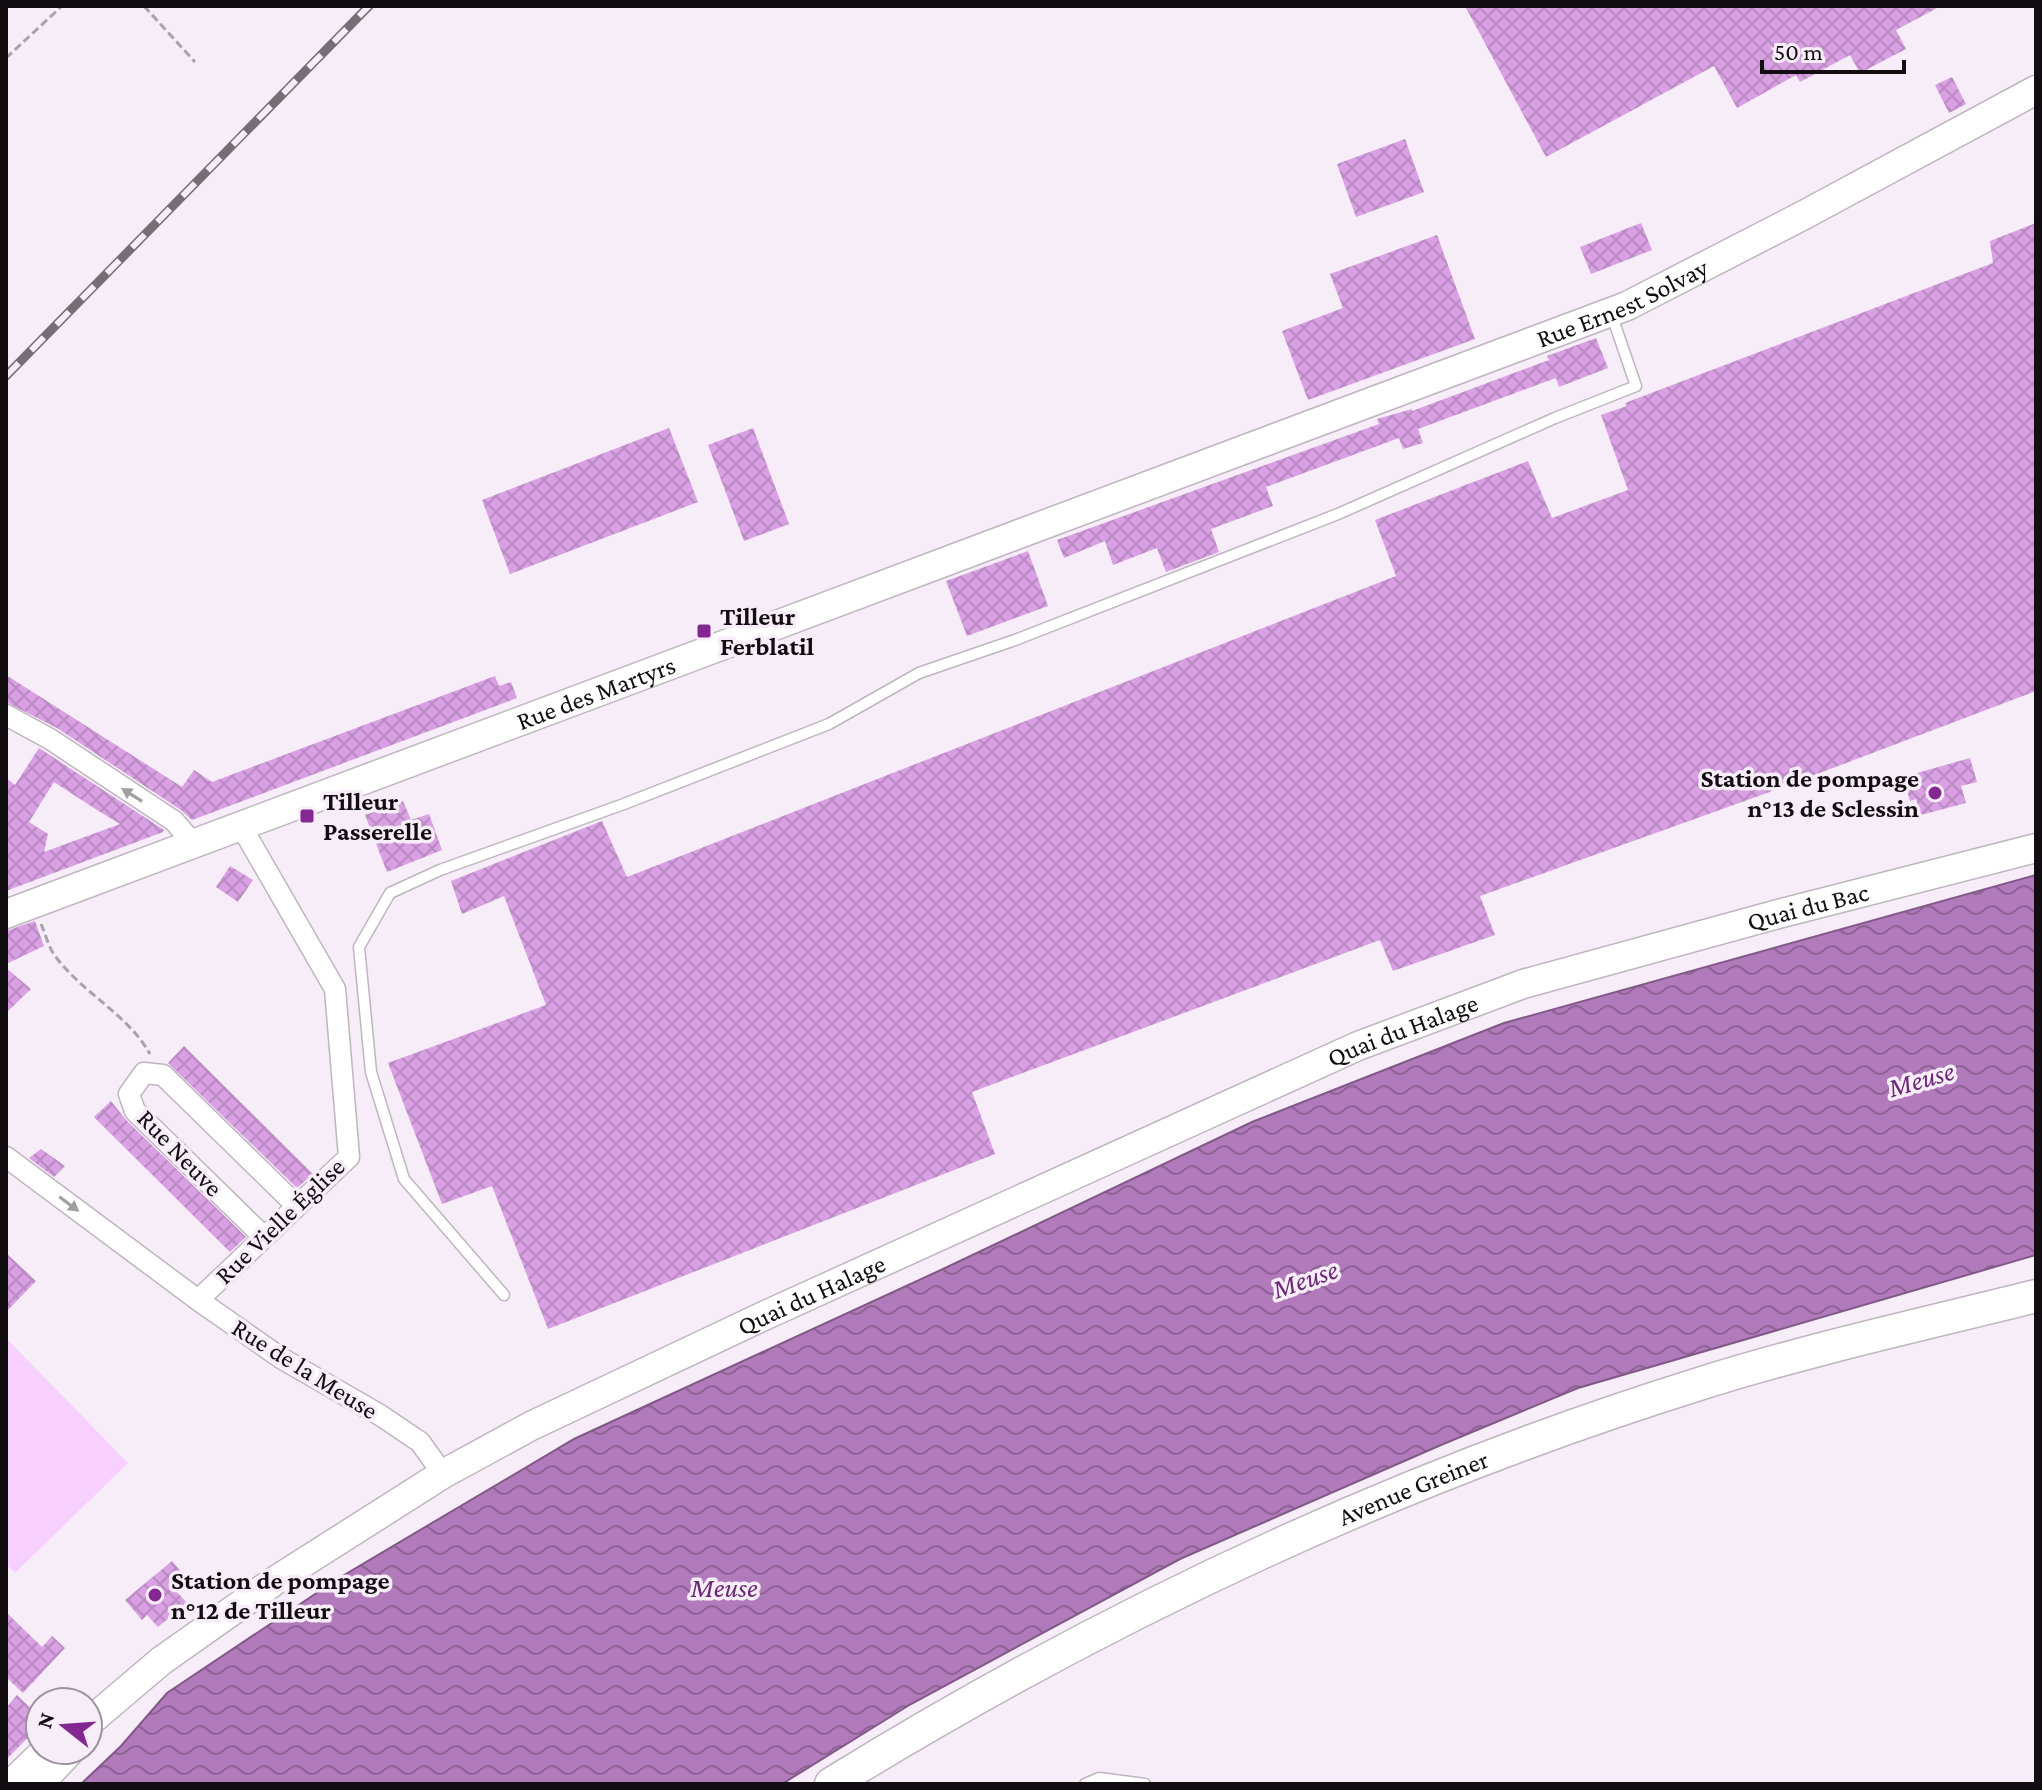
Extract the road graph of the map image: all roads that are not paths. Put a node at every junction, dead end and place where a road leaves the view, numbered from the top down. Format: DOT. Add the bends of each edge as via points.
graph roads {
  1 [pos="2036,90"];
  2 [pos="1611,312"];
  3 [pos="1188,471"];
  4 [pos="6,715"];
  5 [pos="241,826"];
  6 [pos="193,843"];
  7 [pos="2036,848"];
  8 [pos="6,914"];
  9 [pos="1582,967"];
  10 [pos="6,1157"];
  11 [pos="297,1206"];
  12 [pos="264,1237"];
  13 [pos="504,1295"];
  14 [pos="2036,1296"];
  15 [pos="198,1300"];
  16 [pos="443,1474"];
  17 [pos="104,1711"];
  18 [pos="30,1766"];
  19 [pos="56,1766"];
  20 [pos="11,1784"];
  21 [pos="39,1784"];
  22 [pos="831,1784"];
  23 [pos="1085,1784"];
  24 [pos="1145,1784"];
  1 -- 2 [label="main road, Rue Ernest Solvay"];
  2 -- 3 [label="main road, Rue Ernest Solvay"];
  2 -- 13 [label="lane" via="1636,386 1338,514 919,673 829,724 390,893 359,947 371,1072 404,1179"];
  3 -- 5 [label="main road, Rue des Martyrs"];
  6 -- 4 [label="street, one-way" via="174,821"];
  5 -- 6 [label="main road, Rue des Martyrs"];
  5 -- 11 [label="street, Rue Vielle Église" via="335,989 349,1157"];
  6 -- 8 [label="main road, Rue des Martyrs"];
  7 -- 9 [label="main road, Quai du Bac"];
  9 -- 16 [label="main road, Quai du Halage" via="1468,1002 1344,1052 629,1379"];
  10 -- 15 [label="street, Rue de la Meuse, one-way"];
  11 -- 12 [label="street, Rue Vielle Église"];
  11 -- 12 [label="street, Rue Neuve" via="163,1075 144,1073 129,1094 135,1111"];
  12 -- 15 [label="street, Rue Vielle Église"];
  14 -- 22 [label="main road, Avenue Greiner" via="1702,1383 1426,1484 1147,1608 975,1699"];
  15 -- 16 [label="street, Rue de la Meuse" via="281,1358 420,1442"];
  16 -- 17 [label="main road, Quai du Halage" via="196,1634"];
  18 -- 20 [label="main road"];
  19 -- 21 [label="main road"];
  23 -- 24 [label="lane" via="1099,1778"];
}
